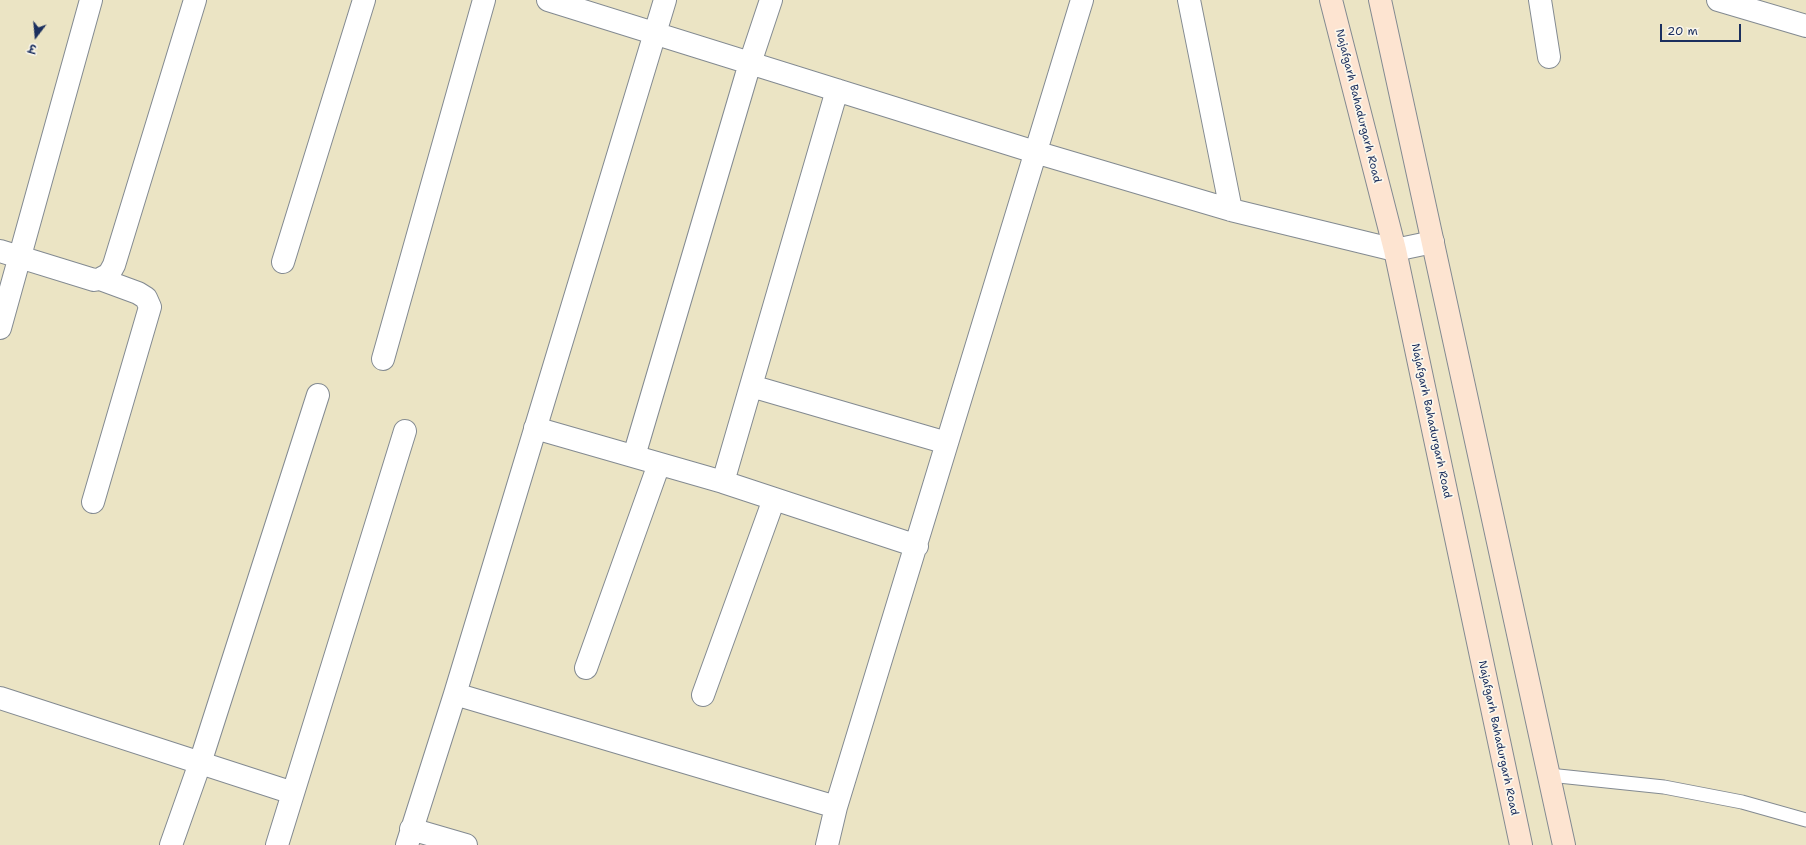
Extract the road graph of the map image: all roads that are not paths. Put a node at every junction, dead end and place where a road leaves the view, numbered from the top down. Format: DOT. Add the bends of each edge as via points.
graph roads {
  1 [pos="91,0"];
  2 [pos="195,0"];
  3 [pos="364,0"];
  4 [pos="484,0"];
  5 [pos="548,0"];
  6 [pos="665,0"];
  7 [pos="771,0"];
  8 [pos="1082,0"];
  9 [pos="1189,0"];
  10 [pos="1331,0"];
  11 [pos="1380,0"];
  12 [pos="1540,0"];
  13 [pos="1718,0"];
  14 [pos="1806,26"];
  15 [pos="655,33"];
  16 [pos="1549,57"];
  17 [pos="750,63"];
  18 [pos="837,90"];
  19 [pos="1035,152"];
  20 [pos="1231,210"];
  21 [pos="1433,242"];
  22 [pos="1394,250"];
  23 [pos="0,251"];
  24 [pos="21,257"];
  25 [pos="283,262"];
  26 [pos="100,279"];
  27 [pos="0,328"];
  28 [pos="383,359"];
  29 [pos="751,386"];
  30 [pos="318,395"];
  31 [pos="535,428"];
  32 [pos="405,431"];
  33 [pos="947,443"];
  34 [pos="634,456"];
  35 [pos="659,464"];
  36 [pos="723,482"];
  37 [pos="774,499"];
  38 [pos="93,502"];
  39 [pos="917,546"];
  40 [pos="586,668"];
  41 [pos="455,694"];
  42 [pos="703,695"];
  43 [pos="0,698"];
  44 [pos="200,763"];
  45 [pos="1549,775"];
  46 [pos="293,793"];
  47 [pos="836,807"];
  48 [pos="1806,820"];
  49 [pos="409,837"];
  50 [pos="171,845"];
  51 [pos="277,845"];
  52 [pos="466,845"];
  53 [pos="827,845"];
  54 [pos="1521,845"];
  55 [pos="1564,845"];
  1 -- 24 [label="street"];
  2 -- 26 [label="street" via="114,265 109,274"];
  3 -- 25 [label="street"];
  4 -- 28 [label="street"];
  5 -- 15 [label="street"];
  6 -- 15 [label="street"];
  7 -- 17 [label="street"];
  8 -- 19 [label="street"];
  9 -- 20 [label="street"];
  10 -- 22 [label="main road, Najafgarh Bahadurgarh Road"];
  11 -- 21 [label="main road"];
  12 -- 16 [label="street"];
  13 -- 14 [label="street"];
  15 -- 17 [label="street"];
  15 -- 31 [label="street"];
  17 -- 18 [label="street"];
  17 -- 34 [label="street"];
  18 -- 19 [label="street"];
  18 -- 29 [label="street"];
  19 -- 20 [label="street"];
  19 -- 33 [label="street"];
  20 -- 22 [label="street"];
  21 -- 22 [label="street"];
  21 -- 45 [label="main road"];
  22 -- 54 [label="main road, Najafgarh Bahadurgarh Road"];
  23 -- 24 [label="street"];
  24 -- 26 [label="street" via="94,280"];
  24 -- 27 [label="street"];
  26 -- 38 [label="street" via="138,293 146,298 150,307"];
  29 -- 33 [label="street"];
  29 -- 36 [label="street"];
  30 -- 44 [label="street"];
  31 -- 34 [label="street"];
  31 -- 41 [label="street"];
  32 -- 46 [label="street"];
  33 -- 39 [label="street"];
  34 -- 35 [label="street"];
  35 -- 36 [label="street"];
  35 -- 40 [label="street"];
  36 -- 37 [label="street"];
  37 -- 39 [label="street"];
  37 -- 42 [label="street"];
  39 -- 47 [label="street"];
  41 -- 47 [label="street"];
  41 -- 49 [label="street"];
  43 -- 44 [label="street"];
  44 -- 46 [label="street"];
  44 -- 50 [label="street"];
  45 -- 48 [label="lane" via="1664,787 1742,802"];
  45 -- 55 [label="main road"];
  46 -- 51 [label="street"];
  47 -- 53 [label="street"];
  49 -- 52 [label="street"];
}
